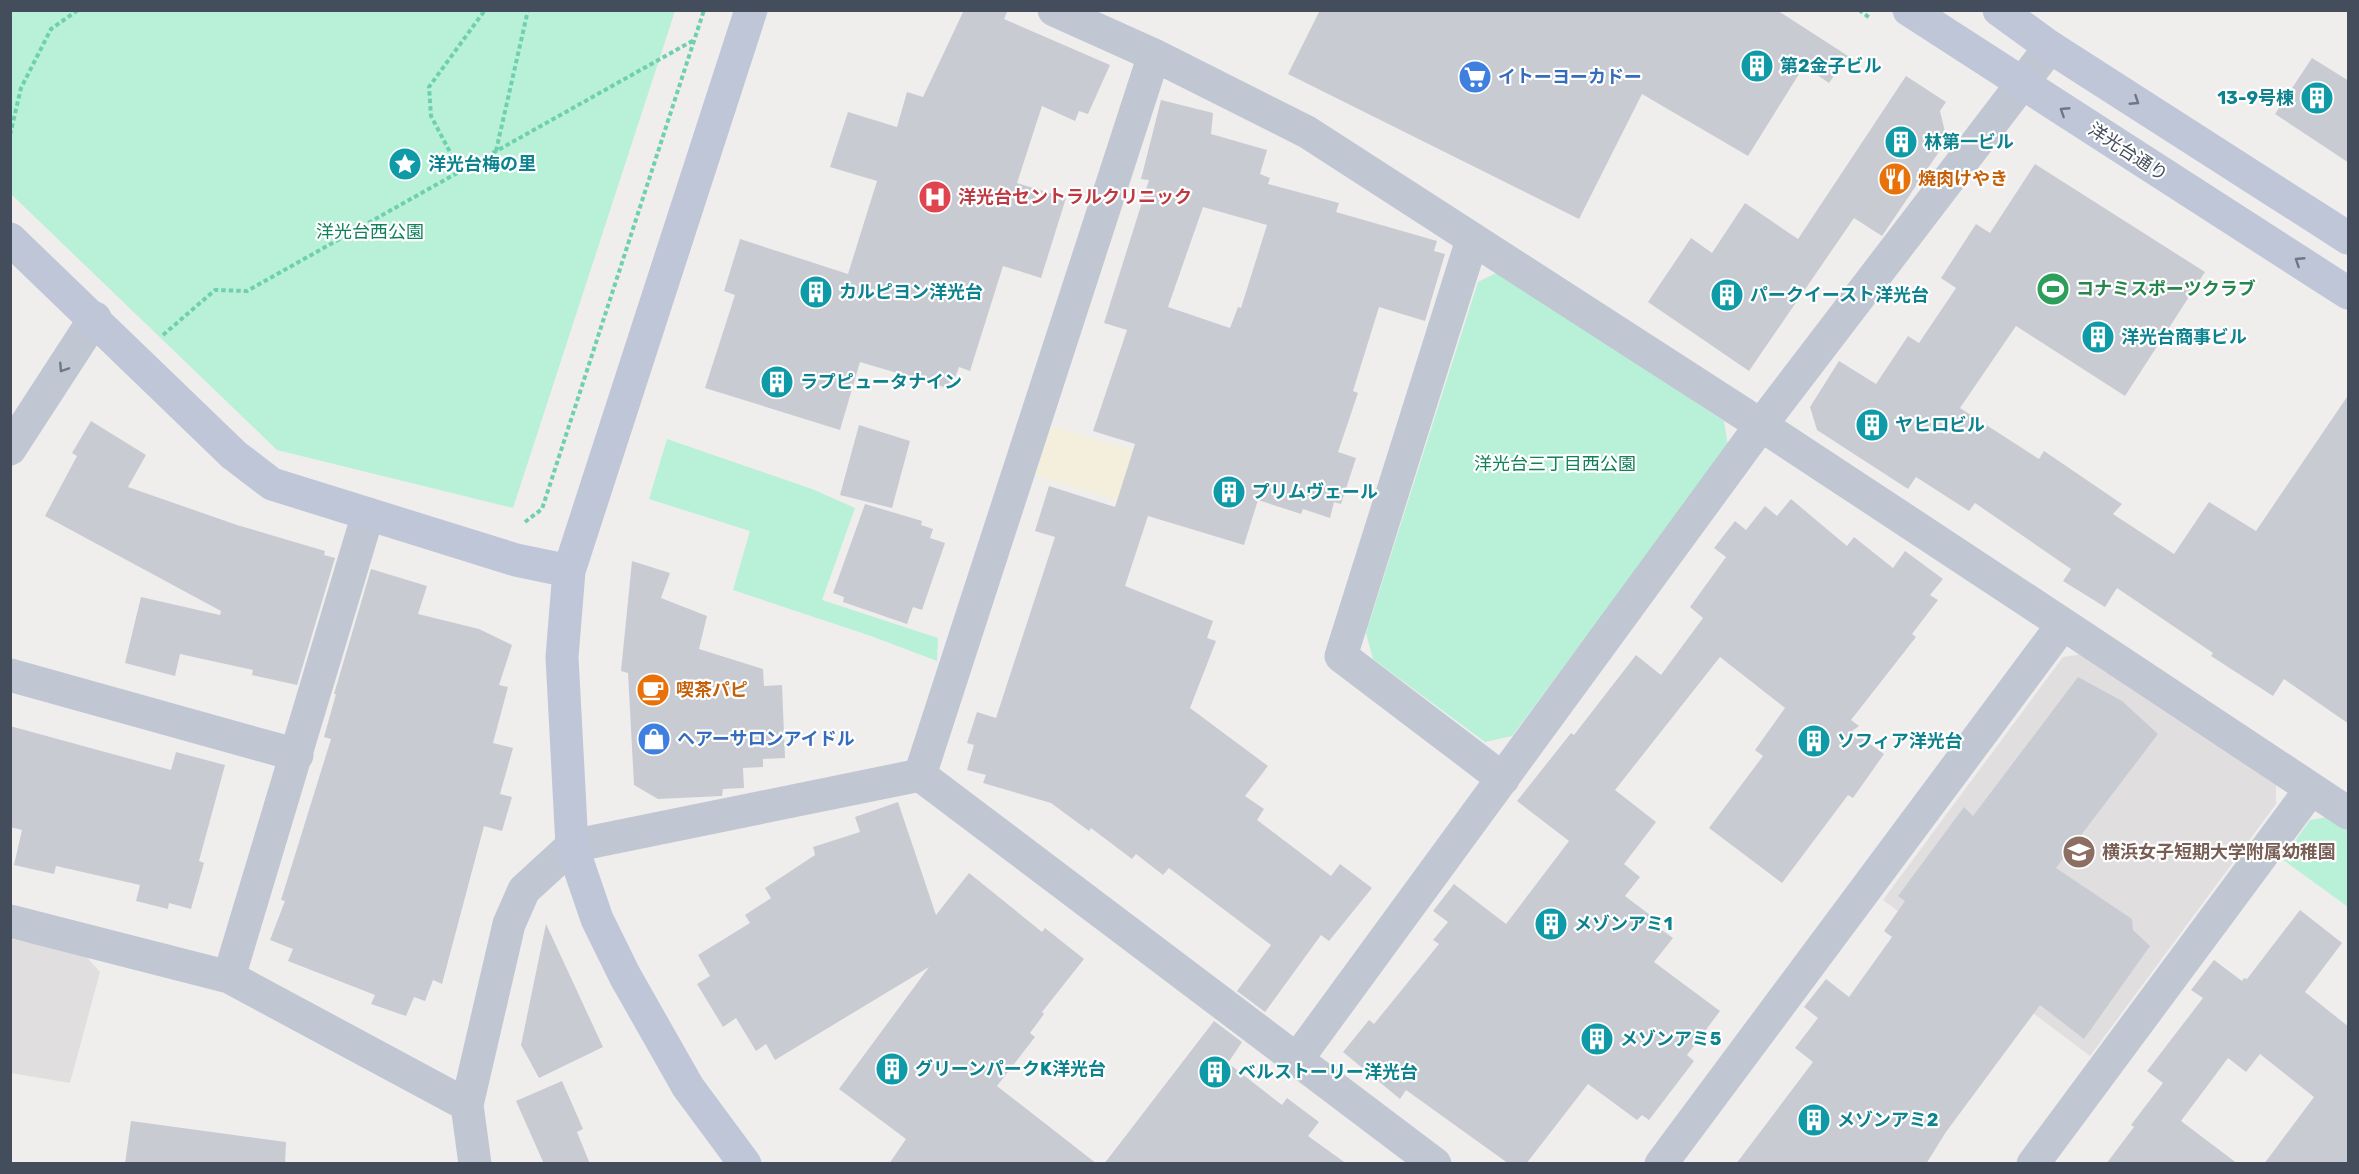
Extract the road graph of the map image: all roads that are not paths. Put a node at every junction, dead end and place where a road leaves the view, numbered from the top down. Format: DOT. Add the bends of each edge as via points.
graph roads {
  1 [pos="751,10"];
  2 [pos="1054,10"];
  3 [pos="1909,10"];
  4 [pos="1999,10"];
  5 [pos="2050,46"];
  6 [pos="1154,55"];
  7 [pos="2021,83"];
  8 [pos="2349,238"];
  9 [pos="10,240"];
  10 [pos="1472,240"];
  11 [pos="2349,292"];
  12 [pos="95,318"];
  13 [pos="1761,425"];
  14 [pos="10,449"];
  15 [pos="368,514"];
  16 [pos="569,571"];
  17 [pos="2063,624"];
  18 [pos="10,675"];
  19 [pos="297,755"];
  20 [pos="920,776"];
  21 [pos="1503,778"];
  22 [pos="2311,789"];
  23 [pos="2349,813"];
  24 [pos="572,846"];
  25 [pos="10,921"];
  26 [pos="229,977"];
  27 [pos="1298,1058"];
  28 [pos="467,1105"];
  29 [pos="475,1164"];
  30 [pos="745,1164"];
  31 [pos="1435,1164"];
  32 [pos="1660,1164"];
  33 [pos="2032,1164"];
  1 -- 16 [label="street"];
  2 -- 6 [label="street"];
  3 -- 7 [label="street, 洋光台通り"];
  4 -- 5 [label="street"];
  5 -- 7 [label="street"];
  5 -- 8 [label="street, one-way"];
  6 -- 10 [label="street" via="1307,132"];
  6 -- 20 [label="street"];
  11 -- 7 [label="street, 洋光台通り, one-way"];
  7 -- 13 [label="street"];
  9 -- 12 [label="street"];
  10 -- 13 [label="street"];
  10 -- 21 [label="street" via="1341,656"];
  12 -- 14 [label="street, one-way"];
  12 -- 15 [label="street" via="234,455 272,484"];
  13 -- 17 [label="street"];
  13 -- 21 [label="street"];
  15 -- 16 [label="street" via="516,560"];
  15 -- 19 [label="street"];
  16 -- 24 [label="street" via="562,657"];
  17 -- 22 [label="street"];
  17 -- 32 [label="street"];
  18 -- 19 [label="street"];
  19 -- 26 [label="street"];
  20 -- 24 [label="street"];
  20 -- 27 [label="street"];
  21 -- 27 [label="street"];
  22 -- 23 [label="street"];
  22 -- 33 [label="street"];
  24 -- 28 [label="street" via="524,890 509,924"];
  24 -- 30 [label="street" via="597,919 625,976 688,1087"];
  25 -- 26 [label="street"];
  26 -- 28 [label="street"];
  27 -- 31 [label="street"];
  28 -- 29 [label="street"];
}
